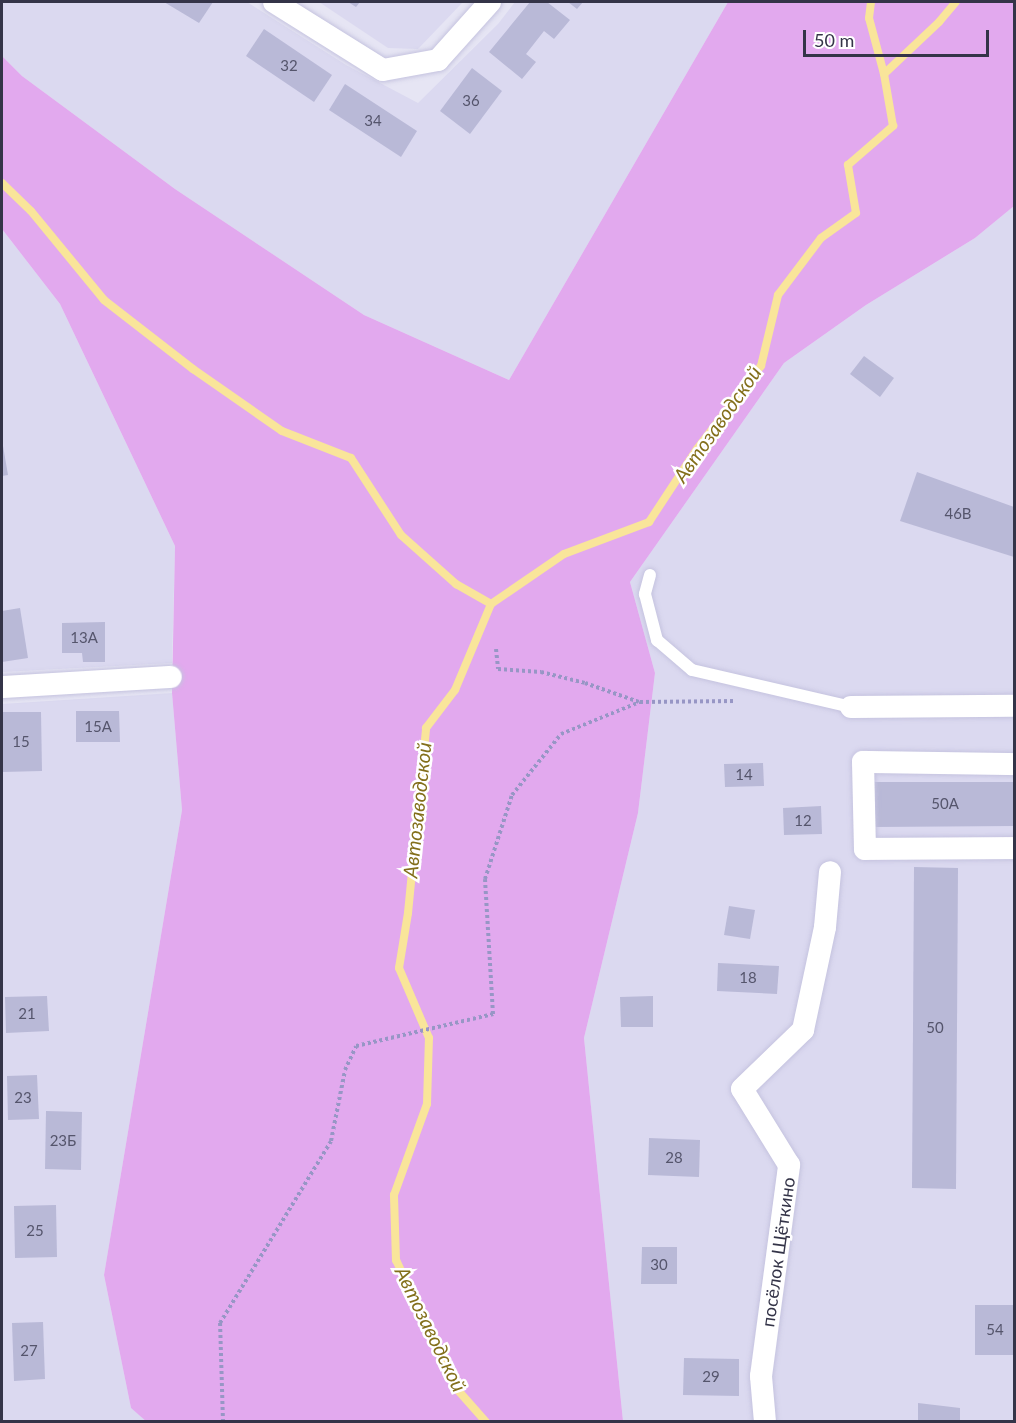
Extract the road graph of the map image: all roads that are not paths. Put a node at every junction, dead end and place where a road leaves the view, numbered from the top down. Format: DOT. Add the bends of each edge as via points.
graph roads {
  1 [pos="274,2"];
  2 [pos="490,2"];
  3 [pos="650,575"];
  4 [pos="171,677"];
  5 [pos="2,687"];
  6 [pos="851,706"];
  7 [pos="1014,706"];
  8 [pos="1014,764"];
  9 [pos="1014,848"];
  10 [pos="830,872"];
  11 [pos="765,1422"];
  1 -- 2 [label="street" via="383,70 438,60"];
  3 -- 6 [label="lane" via="645,594 657,640 692,670"];
  4 -- 5 [label="street"];
  6 -- 7 [label="street"];
  8 -- 9 [label="street" via="862,762 866,849"];
  10 -- 11 [label="street, посёлок Щёткино" via="825,927 802,1030 742,1089 789,1165 761,1376"];
}
